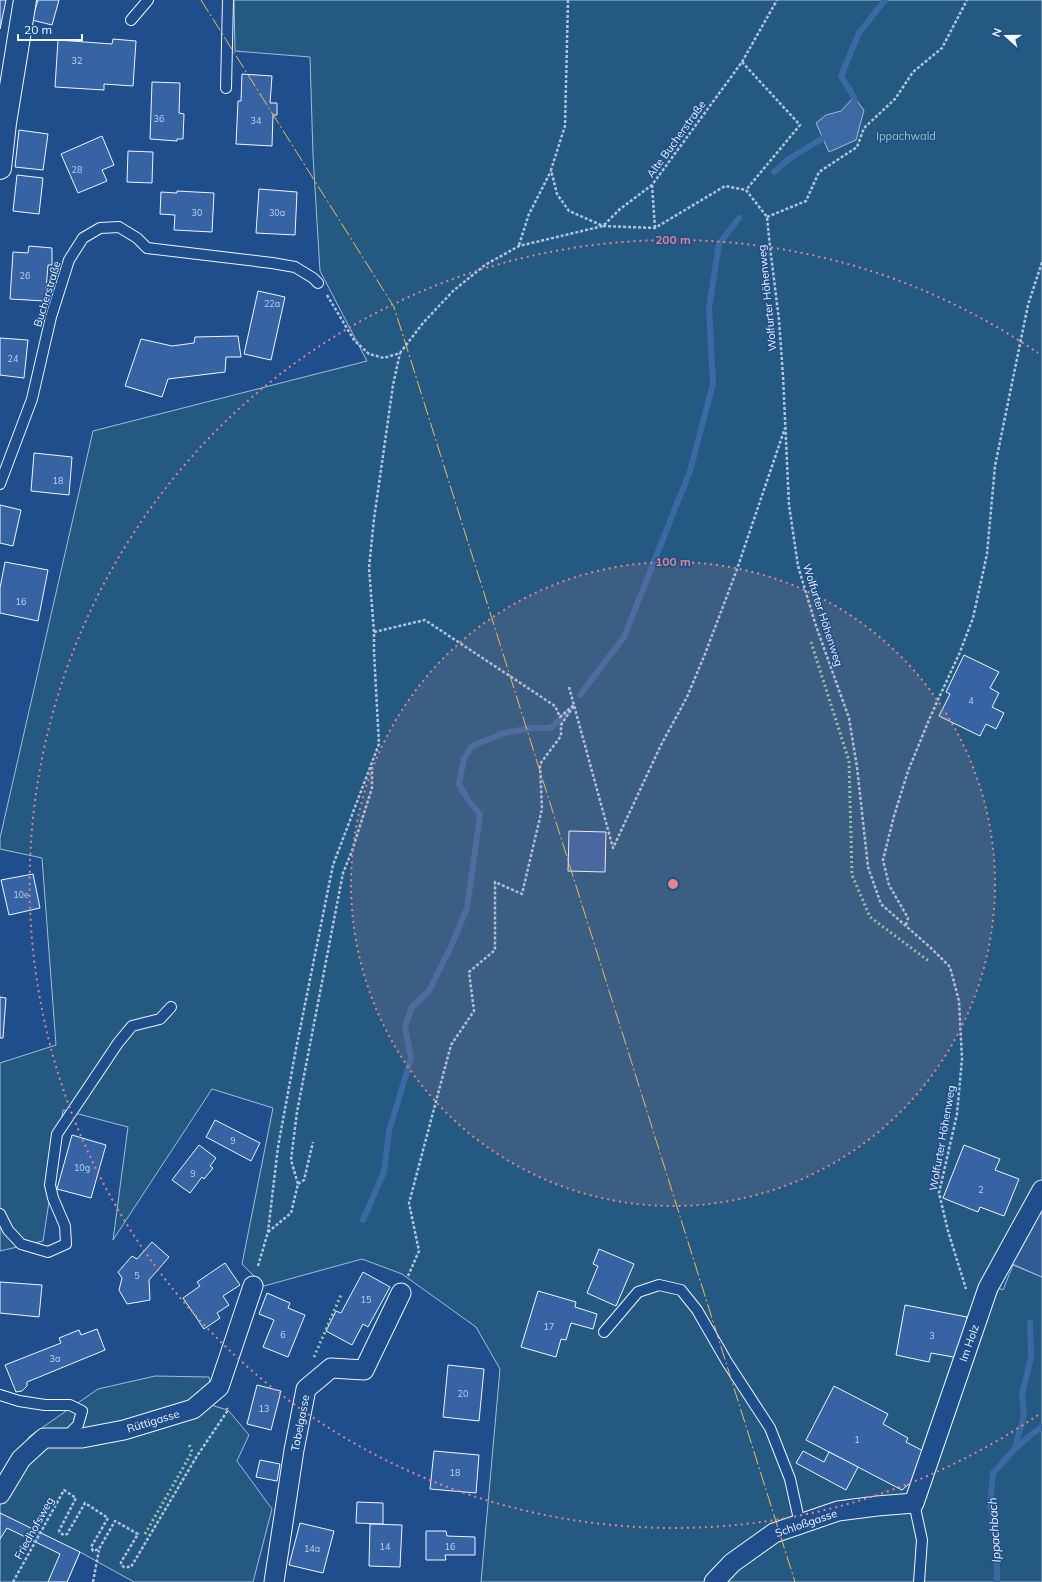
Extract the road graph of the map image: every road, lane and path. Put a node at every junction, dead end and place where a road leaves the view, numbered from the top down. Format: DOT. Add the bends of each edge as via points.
graph roads {
  1 [pos="25,0"];
  2 [pos="148,0"];
  3 [pos="228,0"];
  4 [pos="568,0"];
  5 [pos="777,0"];
  6 [pos="967,0"];
  7 [pos="131,20"];
  8 [pos="742,62"];
  9 [pos="226,88"];
  10 [pos="0,168"];
  11 [pos="551,170"];
  12 [pos="652,185"];
  13 [pos="746,190"];
  14 [pos="767,217"];
  15 [pos="603,226"];
  16 [pos="655,228"];
  17 [pos="519,246"];
  18 [pos="1042,262"];
  19 [pos="318,283"];
  20 [pos="400,353"];
  21 [pos="786,427"];
  22 [pos="0,484"];
  23 [pos="374,632"];
  24 [pos="569,687"];
  25 [pos="574,705"];
  26 [pos="372,765"];
  27 [pos="906,925"];
  28 [pos="171,1006"];
  29 [pos="313,1142"];
  30 [pos="298,1184"];
  31 [pos="1042,1190"];
  32 [pos="0,1214"];
  33 [pos="268,1232"];
  34 [pos="253,1286"];
  35 [pos="401,1293"];
  36 [pos="976,1323"];
  37 [pos="604,1332"];
  38 [pos="219,1386"];
  39 [pos="0,1395"];
  40 [pos="64,1438"];
  41 [pos="0,1494"];
  42 [pos="914,1503"];
  43 [pos="800,1524"];
  44 [pos="99,1549"];
  45 [pos="13,1582"];
  46 [pos="93,1582"];
  47 [pos="274,1582"];
  48 [pos="714,1582"];
  49 [pos="919,1582"];
  1 -- 10 [label="street"];
  2 -- 7 [label="lane"];
  3 -- 9 [label="lane"];
  4 -- 11 [label="path" via="565,126"];
  5 -- 8 [label="path, Alte Bucherstraße"];
  6 -- 14 [label="path" via="942,48 913,72 895,99 864,128 857,147 819,172 806,201"];
  8 -- 12 [label="path, Alte Bucherstraße"];
  8 -- 13 [label="path" via="800,125"];
  11 -- 15 [label="path" via="557,194 569,211"];
  11 -- 17 [label="path" via="529,214"];
  12 -- 15 [label="path, Alte Bucherstraße" via="620,209"];
  12 -- 16 [label="path"];
  13 -- 14 [label="path"];
  13 -- 16 [label="path" via="725,186"];
  14 -- 21 [label="path, Wolfurter Höhenweg" via="779,320"];
  15 -- 16 [label="path"];
  15 -- 17 [label="path"];
  17 -- 20 [label="path" via="485,265 453,291 423,323"];
  18 -- 27 [label="path" via="1028,305 995,466 987,554 973,618 908,771 883,860 889,885 908,918"];
  19 -- 20 [label="path" via="354,340 369,354 384,358"];
  19 -- 22 [label="lane, Bucherstraße" via="295,267 147,248 119,227 100,228 83,238 69,260 51,317 32,399"];
  20 -- 23 [label="path" via="393,385 369,568"];
  21 -- 25 [label="path" via="736,572 688,697 661,745 613,848"];
  21 -- 27 [label="path, Wolfurter Höhenweg" via="789,505 798,566 816,626 849,718 868,867 882,904"];
  23 -- 25 [label="path" via="425,620 555,706 560,717"];
  23 -- 26 [label="path" via="379,744"];
  24 -- 25 [label="path"];
  25 -- 35 [label="path" via="561,725 561,736 540,764 542,809 522,894 495,882 495,950 469,972 474,1011 451,1045 409,1203 419,1251"];
  26 -- 30 [label="path" via="372,788 343,873 297,1112 290,1160"];
  26 -- 33 [label="path" via="333,865 278,1147"];
  27 -- 36 [label="path, Wolfurter Höhenweg" via="950,968 959,1001 962,1059 957,1114 939,1193"];
  28 -- 32 [label="lane" via="160,1019 132,1026 57,1134 50,1185 65,1226 66,1244 48,1252 21,1244 8,1230"];
  29 -- 30 [label="path" via="304,1180"];
  30 -- 33 [label="path" via="291,1213"];
  31 -- 36 [label="street, Im Holz" via="988,1288"];
  33 -- 34 [label="path"];
  34 -- 38 [label="street, Rüttigasse"];
  35 -- 47 [label="street, Tobelgasse" via="364,1370 331,1368 306,1389"];
  36 -- 42 [label="street, Im Holz"];
  37 -- 43 [label="lane" via="638,1292 659,1285 681,1290 697,1310 770,1428 790,1479"];
  38 -- 40 [label="street, Rüttigasse" via="193,1409 124,1430 82,1438"];
  38 -- 44 [label="path" via="228,1410 196,1456 131,1567 124,1567 121,1562 138,1534 115,1521"];
  39 -- 40 [label="lane" via="19,1402 70,1405 82,1411 78,1425"];
  40 -- 41 [label="street, Rüttigasse" via="44,1438 21,1459"];
  42 -- 43 [label="street, Schloßgasse" via="838,1511"];
  42 -- 49 [label="lane" via="922,1540"];
  43 -- 48 [label="street, Schloßgasse" via="774,1533 732,1563"];
  44 -- 45 [label="path, Friedhofsweg" via="93,1551 92,1547 108,1518 85,1503 67,1534 60,1533 76,1498 64,1490"];
  44 -- 46 [label="path"];
}
